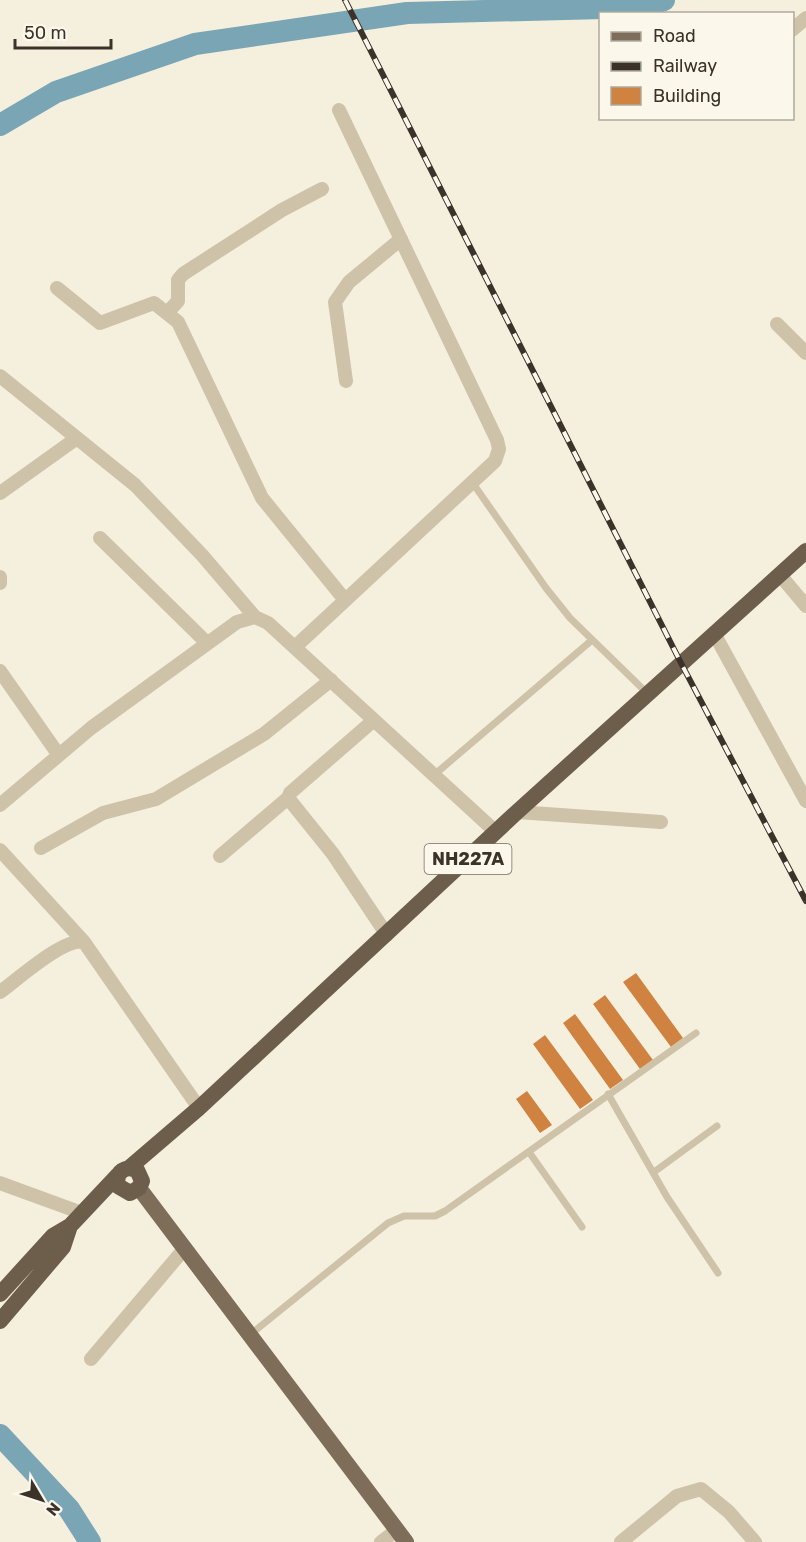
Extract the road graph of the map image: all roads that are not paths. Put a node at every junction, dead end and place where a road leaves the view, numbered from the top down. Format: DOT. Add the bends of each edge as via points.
graph roads {
  1 [pos="806,18"];
  2 [pos="794,28"];
  3 [pos="339,110"];
  4 [pos="322,189"];
  5 [pos="401,239"];
  6 [pos="57,288"];
  7 [pos="168,312"];
  8 [pos="777,324"];
  9 [pos="806,353"];
  10 [pos="0,376"];
  11 [pos="346,381"];
  12 [pos="77,438"];
  13 [pos="472,482"];
  14 [pos="0,493"];
  15 [pos="100,538"];
  16 [pos="806,551"];
  17 [pos="780,575"];
  18 [pos="0,577"];
  19 [pos="0,583"];
  20 [pos="345,600"];
  21 [pos="806,606"];
  22 [pos="255,617"];
  23 [pos="715,635"];
  24 [pos="592,640"];
  25 [pos="207,643"];
  26 [pos="295,647"];
  27 [pos="0,671"];
  28 [pos="331,680"];
  29 [pos="649,695"];
  30 [pos="374,720"];
  31 [pos="58,754"];
  32 [pos="434,775"];
  33 [pos="288,798"];
  34 [pos="806,801"];
  35 [pos="0,805"];
  36 [pos="517,812"];
  37 [pos="661,822"];
  38 [pos="496,832"];
  39 [pos="41,848"];
  40 [pos="0,849"];
  41 [pos="220,856"];
  42 [pos="387,935"];
  43 [pos="84,942"];
  44 [pos="0,992"];
  45 [pos="696,1033"];
  46 [pos="608,1094"];
  47 [pos="199,1108"];
  48 [pos="717,1126"];
  49 [pos="529,1152"];
  50 [pos="124,1172"];
  51 [pos="654,1172"];
  52 [pos="0,1183"];
  53 [pos="139,1188"];
  54 [pos="82,1213"];
  55 [pos="70,1226"];
  56 [pos="582,1227"];
  57 [pos="185,1248"];
  58 [pos="718,1273"];
  59 [pos="0,1294"];
  60 [pos="0,1322"];
  61 [pos="251,1334"];
  62 [pos="91,1359"];
  63 [pos="402,1536"];
  64 [pos="381,1542"];
  65 [pos="621,1542"];
  66 [pos="755,1542"];
  1 -- 2 [label="street"];
  3 -- 5 [label="street"];
  4 -- 7 [label="street" via="183,274 178,280 178,301"];
  5 -- 11 [label="street" via="348,282 335,302"];
  5 -- 13 [label="street" via="498,440 500,449 495,461"];
  6 -- 7 [label="street" via="100,323 154,303"];
  7 -- 20 [label="street" via="187,338 262,498"];
  8 -- 9 [label="street"];
  10 -- 12 [label="street"];
  12 -- 14 [label="street"];
  12 -- 22 [label="street" via="135,485"];
  13 -- 20 [label="street"];
  13 -- 24 [label="lane" via="546,588"];
  15 -- 25 [label="street"];
  16 -- 17 [label="highway, NH227A"];
  17 -- 21 [label="street"];
  17 -- 23 [label="highway, NH227A"];
  18 -- 19 [label="street"];
  20 -- 26 [label="street"];
  22 -- 25 [label="street" via="237,622"];
  22 -- 26 [label="street"];
  23 -- 29 [label="highway, NH227A"];
  23 -- 34 [label="street"];
  24 -- 29 [label="lane"];
  24 -- 32 [label="lane"];
  25 -- 31 [label="street"];
  26 -- 28 [label="street"];
  27 -- 31 [label="street"];
  28 -- 30 [label="street"];
  28 -- 39 [label="street" via="264,734 156,799 96,816"];
  29 -- 36 [label="highway, NH227A"];
  30 -- 32 [label="street"];
  30 -- 33 [label="street"];
  31 -- 35 [label="street"];
  32 -- 38 [label="street"];
  33 -- 41 [label="street"];
  33 -- 42 [label="street" via="333,854"];
  36 -- 37 [label="street"];
  36 -- 38 [label="highway, NH227A"];
  38 -- 42 [label="highway, NH227A"];
  40 -- 43 [label="street"];
  42 -- 47 [label="highway, NH227A"];
  43 -- 44 [label="street" via="74,941 60,948"];
  43 -- 47 [label="street"];
  45 -- 46 [label="lane"];
  46 -- 49 [label="lane"];
  46 -- 51 [label="lane"];
  47 -- 50 [label="highway, NH227A"];
  48 -- 51 [label="lane"];
  49 -- 56 [label="lane"];
  49 -- 61 [label="lane" via="435,1216 404,1216 388,1223"];
  50 -- 53 [label="highway" via="140,1173"];
  50 -- 54 [label="highway, NH227A"];
  51 -- 58 [label="lane"];
  52 -- 54 [label="street"];
  53 -- 57 [label="main road"];
  54 -- 55 [label="highway, NH227A"];
  55 -- 59 [label="highway, NH227A" via="53,1236"];
  55 -- 60 [label="highway, NH227A" via="63,1247"];
  57 -- 61 [label="main road"];
  57 -- 62 [label="street"];
  61 -- 63 [label="main road"];
  63 -- 64 [label="street"];
  65 -- 66 [label="street" via="677,1496 701,1489 729,1512"];
}
